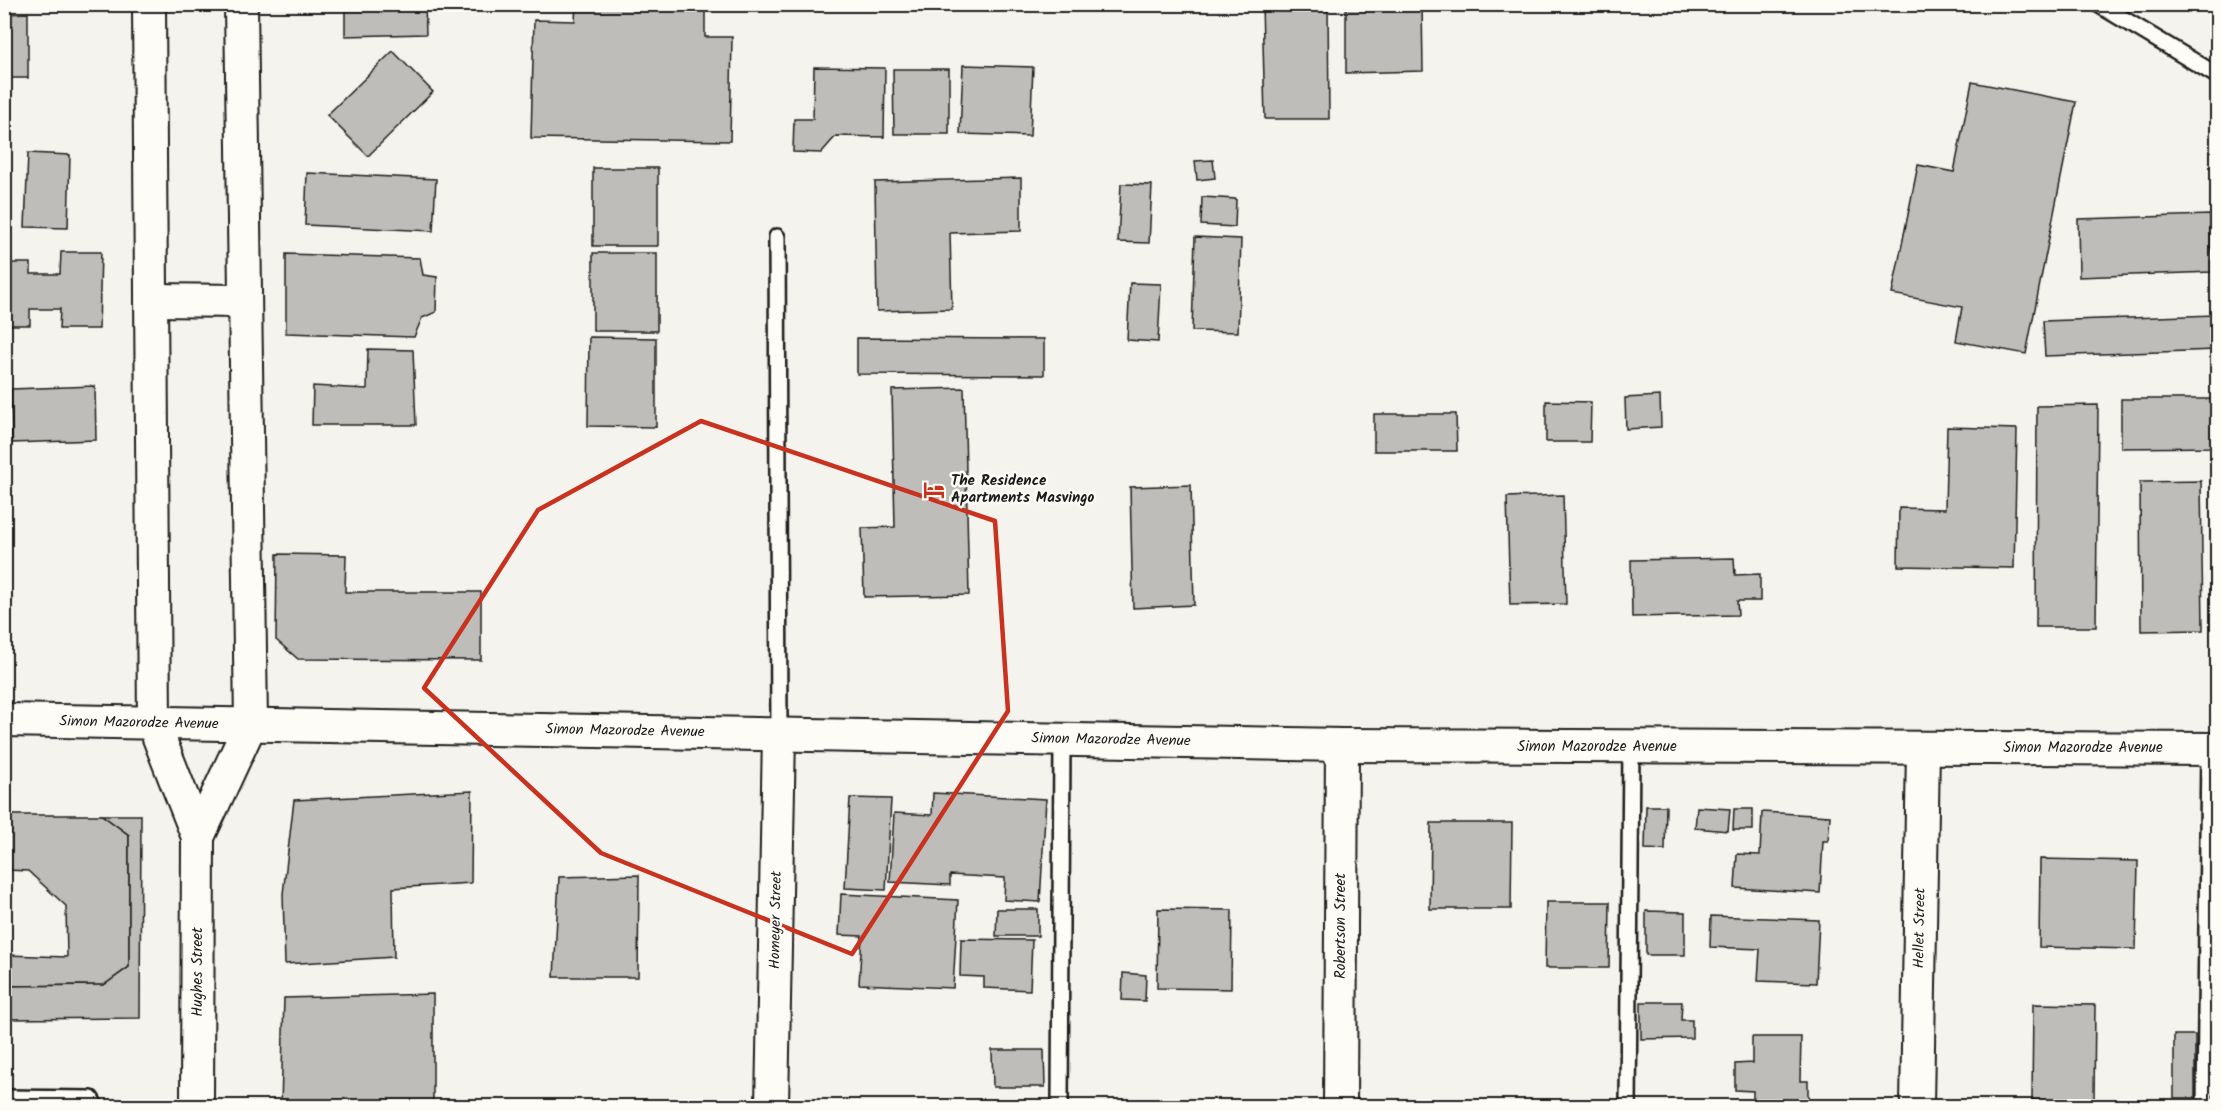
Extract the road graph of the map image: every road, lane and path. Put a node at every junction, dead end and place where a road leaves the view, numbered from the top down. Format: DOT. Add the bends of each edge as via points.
graph roads {
  1 [pos="149,4"];
  2 [pos="241,4"];
  3 [pos="2098,4"];
  4 [pos="2217,76"];
  5 [pos="777,237"];
  6 [pos="151,300"];
  7 [pos="244,301"];
  8 [pos="4,720"];
  9 [pos="251,723"];
  10 [pos="154,724"];
  11 [pos="779,734"];
  12 [pos="1062,739"];
  13 [pos="1342,745"];
  14 [pos="1631,747"];
  15 [pos="2213,748"];
  16 [pos="1923,749"];
  17 [pos="198,837"];
  18 [pos="4,1098"];
  19 [pos="23,1103"];
  20 [pos="95,1107"];
  21 [pos="197,1107"];
  22 [pos="772,1107"];
  23 [pos="1060,1107"];
  24 [pos="1340,1107"];
  25 [pos="1629,1107"];
  26 [pos="1917,1107"];
  27 [pos="2205,1107"];
  1 -- 6 [label="street"];
  2 -- 7 [label="street"];
  3 -- 4 [label="lane"];
  5 -- 11 [label="lane"];
  6 -- 7 [label="street"];
  6 -- 10 [label="street"];
  7 -- 9 [label="street"];
  8 -- 10 [label="street, Simon Mazorodze Avenue"];
  9 -- 10 [label="street, Simon Mazorodze Avenue"];
  9 -- 11 [label="street, Simon Mazorodze Avenue"];
  9 -- 17 [label="street"];
  10 -- 17 [label="street"];
  11 -- 12 [label="street, Simon Mazorodze Avenue"];
  11 -- 22 [label="street, Homeyer Street"];
  12 -- 13 [label="street, Simon Mazorodze Avenue"];
  12 -- 23 [label="lane"];
  13 -- 14 [label="street, Simon Mazorodze Avenue"];
  13 -- 24 [label="street, Robertson Street"];
  14 -- 16 [label="street, Simon Mazorodze Avenue"];
  14 -- 25 [label="lane"];
  15 -- 16 [label="street, Simon Mazorodze Avenue"];
  15 -- 27 [label="lane"];
  16 -- 26 [label="street, Hellet Street"];
  17 -- 21 [label="street, Hughes Street"];
  18 -- 19 [label="lane"];
  19 -- 20 [label="lane" via="91,1099"];
}
